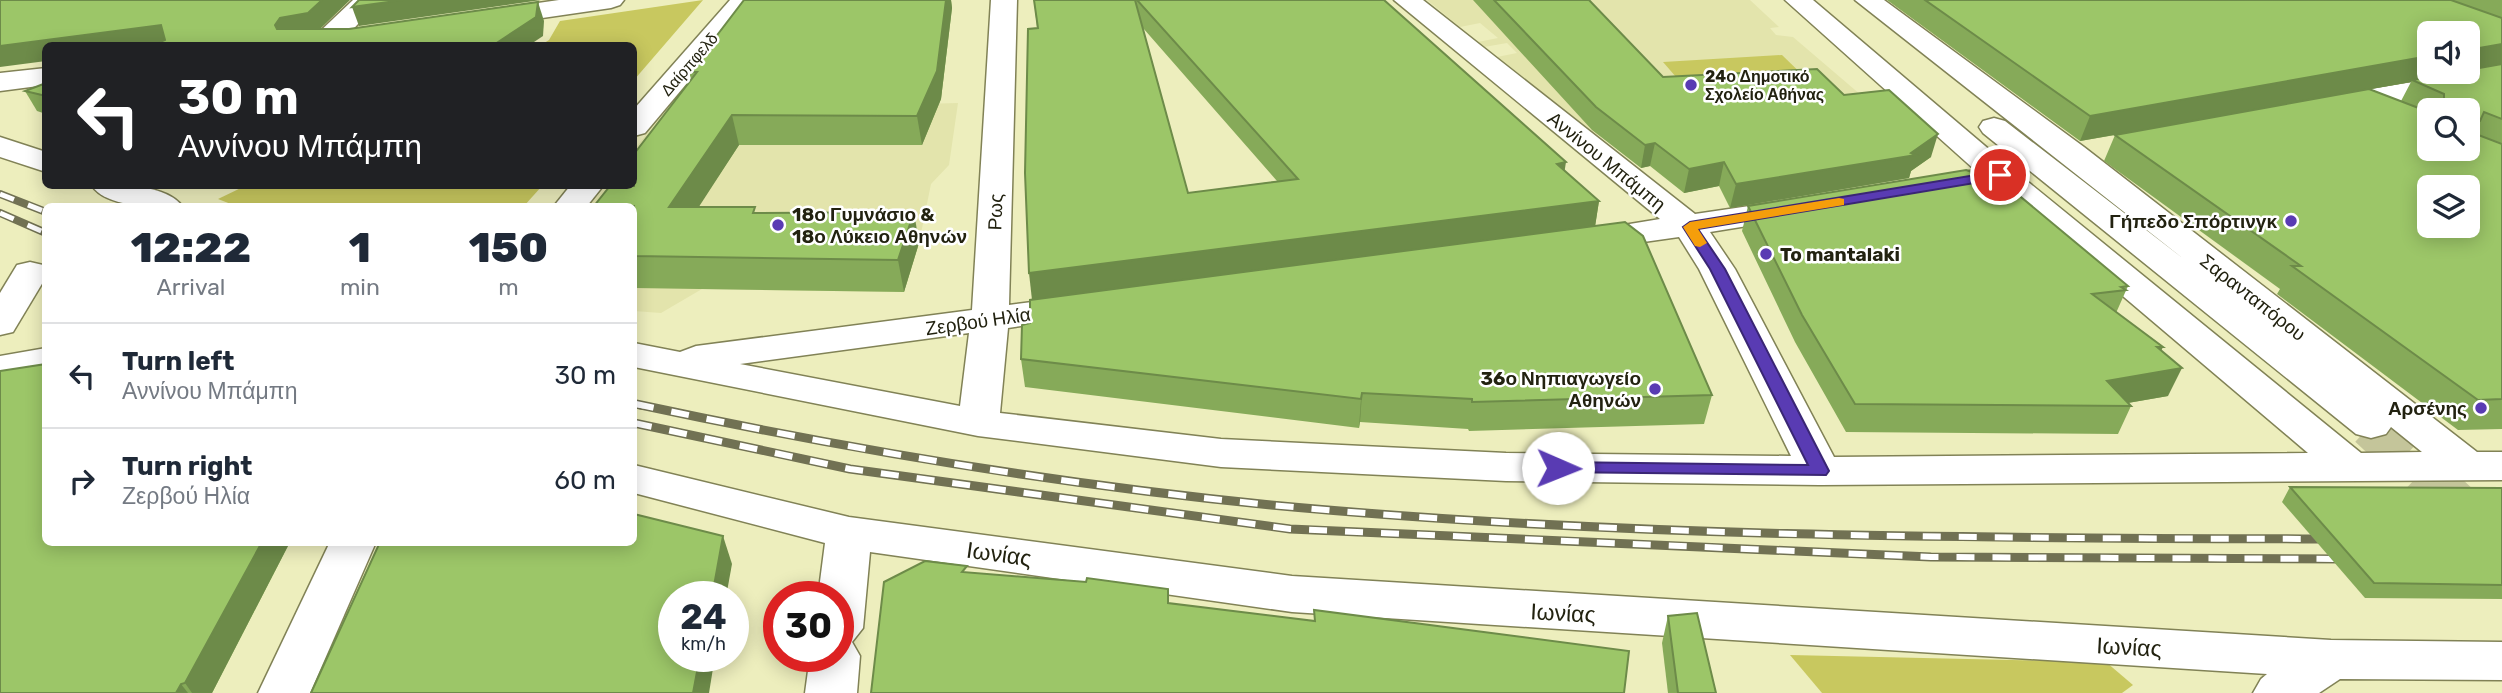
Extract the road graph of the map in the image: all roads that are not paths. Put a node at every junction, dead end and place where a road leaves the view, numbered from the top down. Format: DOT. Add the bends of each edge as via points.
graph roads {
  1 [pos="368,0"];
  2 [pos="611,0"];
  3 [pos="744,0"];
  4 [pos="1004,0"];
  5 [pos="1406,0"];
  6 [pos="1798,0"];
  7 [pos="1833,0"];
  8 [pos="1868,0"];
  9 [pos="457,22"];
  10 [pos="364,37"];
  11 [pos="314,42"];
  12 [pos="326,42"];
  13 [pos="2502,75"];
  14 [pos="42,77"];
  15 [pos="0,82"];
  16 [pos="2356,100"];
  17 [pos="2301,110"];
  18 [pos="2404,121"];
  19 [pos="637,124"];
  20 [pos="0,146"];
  21 [pos="2112,147"];
  22 [pos="2073,154"];
  23 [pos="42,162"];
  24 [pos="2000,175"];
  25 [pos="117,189"];
  26 [pos="584,189"];
  27 [pos="1905,191"];
  28 [pos="156,203"];
  29 [pos="573,203"];
  30 [pos="1825,204"];
  31 [pos="1690,227"];
  32 [pos="1552,245"];
  33 [pos="25,271"];
  34 [pos="1114,303"];
  35 [pos="990,319"];
  36 [pos="0,324"];
  37 [pos="648,359"];
  38 [pos="42,361"];
  39 [pos="0,368"];
  40 [pos="978,422"];
  41 [pos="2371,425"];
  42 [pos="2486,467"];
  43 [pos="2352,468"];
  44 [pos="1820,471"];
  45 [pos="637,479"];
  46 [pos="849,533"];
  47 [pos="351,546"];
  48 [pos="843,581"];
  49 [pos="2331,659"];
  50 [pos="2502,661"];
  51 [pos="833,672"];
  52 [pos="284,693"];
  53 [pos="831,693"];
  54 [pos="2279,693"];
  1 -- 11 [label="street"];
  2 -- 9 [label="street"];
  3 -- 19 [label="street, Δαίρπφελδ"];
  4 -- 35 [label="street, Ρως"];
  5 -- 31 [label="street, Αννίνου Μπάμπη"];
  6 -- 24 [label="street"];
  7 -- 41 [label="street, Σαρανταπόρου"];
  8 -- 22 [label="street, Σαρανταπόρου"];
  10 -- 12 [label="street"];
  13 -- 16 [label="street"];
  14 -- 15 [label="street"];
  16 -- 17 [label="street"];
  16 -- 18 [label="street"];
  20 -- 23 [label="street"];
  21 -- 22 [label="street"];
  22 -- 42 [label="street, Σαρανταπόρου"];
  24 -- 27 [label="street"];
  24 -- 43 [label="street"];
  25 -- 28 [label="street"];
  26 -- 29 [label="street"];
  30 -- 31 [label="street"];
  31 -- 32 [label="street"];
  31 -- 44 [label="street, Αννίνου Μπάμπη" via="1717,269"];
  33 -- 36 [label="street"];
  34 -- 35 [label="street, Ζερβού Ηλία"];
  35 -- 37 [label="street, Ζερβού Ηλία"];
  35 -- 40 [label="street, Ρως"];
  37 -- 40 [label="street"];
  38 -- 39 [label="street"];
  40 -- 44 [label="street" via="1221,453 1506,467"];
  42 -- 43 [label="street"];
  43 -- 44 [label="street"];
  45 -- 46 [label="street, Ιωνίας"];
  46 -- 48 [label="street"];
  46 -- 49 [label="street, Ιωνίας" via="1292,594"];
  47 -- 52 [label="street"];
  49 -- 50 [label="street, Ιωνίας"];
  49 -- 54 [label="street"];
  51 -- 53 [label="street"];
}
